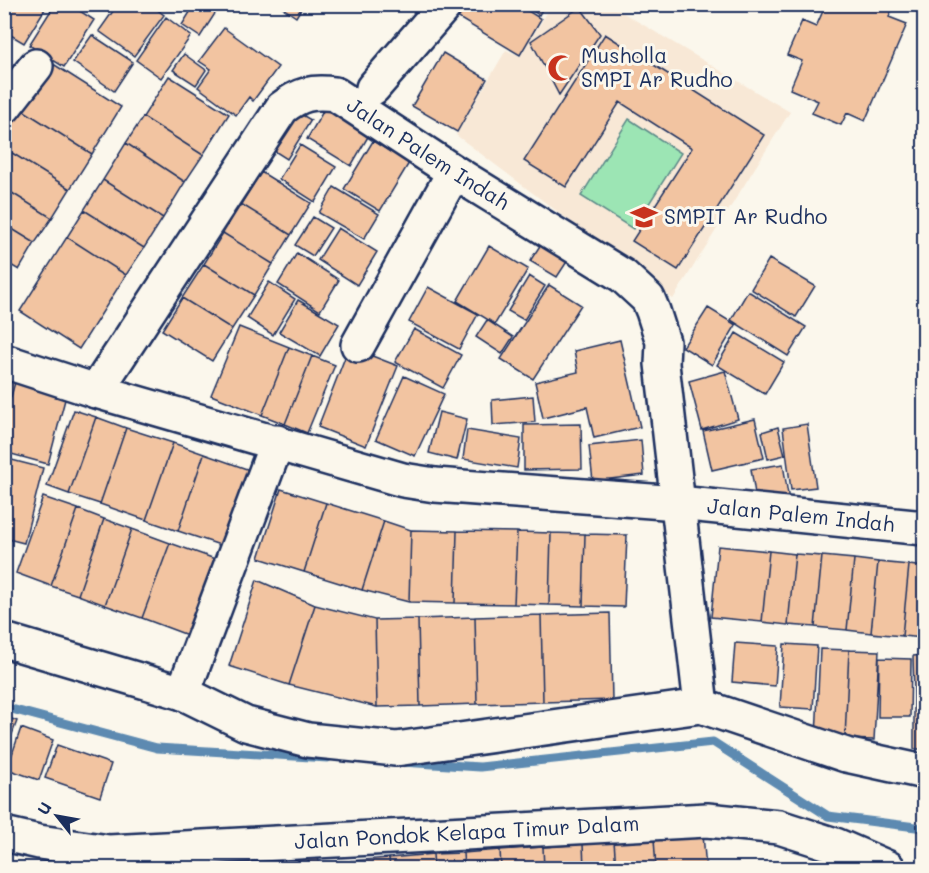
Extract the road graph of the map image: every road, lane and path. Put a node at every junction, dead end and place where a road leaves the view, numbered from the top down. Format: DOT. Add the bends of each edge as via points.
graph roads {
  1 [pos="446,4"];
  2 [pos="36,66"];
  3 [pos="373,88"];
  4 [pos="4,107"];
  5 [pos="454,172"];
  6 [pos="358,345"];
  7 [pos="4,361"];
  8 [pos="96,391"];
  9 [pos="278,442"];
  10 [pos="678,503"];
  11 [pos="924,528"];
  12 [pos="4,640"];
  13 [pos="183,693"];
  14 [pos="700,706"];
  15 [pos="924,772"];
  16 [pos="4,834"];
  17 [pos="108,860"];
  18 [pos="888,868"];
  1 -- 3 [label="street, Jalan Palem Indah"];
  2 -- 4 [label="street"];
  5 -- 6 [label="street"];
  5 -- 8 [label="street, Jalan Palem Indah" via="335,94 297,96 282,108"];
  5 -- 10 [label="street, Jalan Palem Indah" via="623,276 648,299 663,342 662,364"];
  7 -- 8 [label="street, Jalan Palem Indah"];
  8 -- 9 [label="street, Jalan Palem Indah"];
  9 -- 10 [label="street, Jalan Palem Indah" via="367,470 435,485"];
  9 -- 13 [label="street"];
  10 -- 11 [label="street, Jalan Palem Indah"];
  10 -- 14 [label="street, Jalan Palem Indah"];
  12 -- 13 [label="street"];
  13 -- 14 [label="street" via="246,724 287,735 356,747 396,749"];
  14 -- 15 [label="street" via="846,755"];
  16 -- 17 [label="street, Jalan Pondok Kelapa Timur Dalam"];
  17 -- 18 [label="street, Jalan Pondok Kelapa Timur Dalam" via="707,819 779,827"];
}
